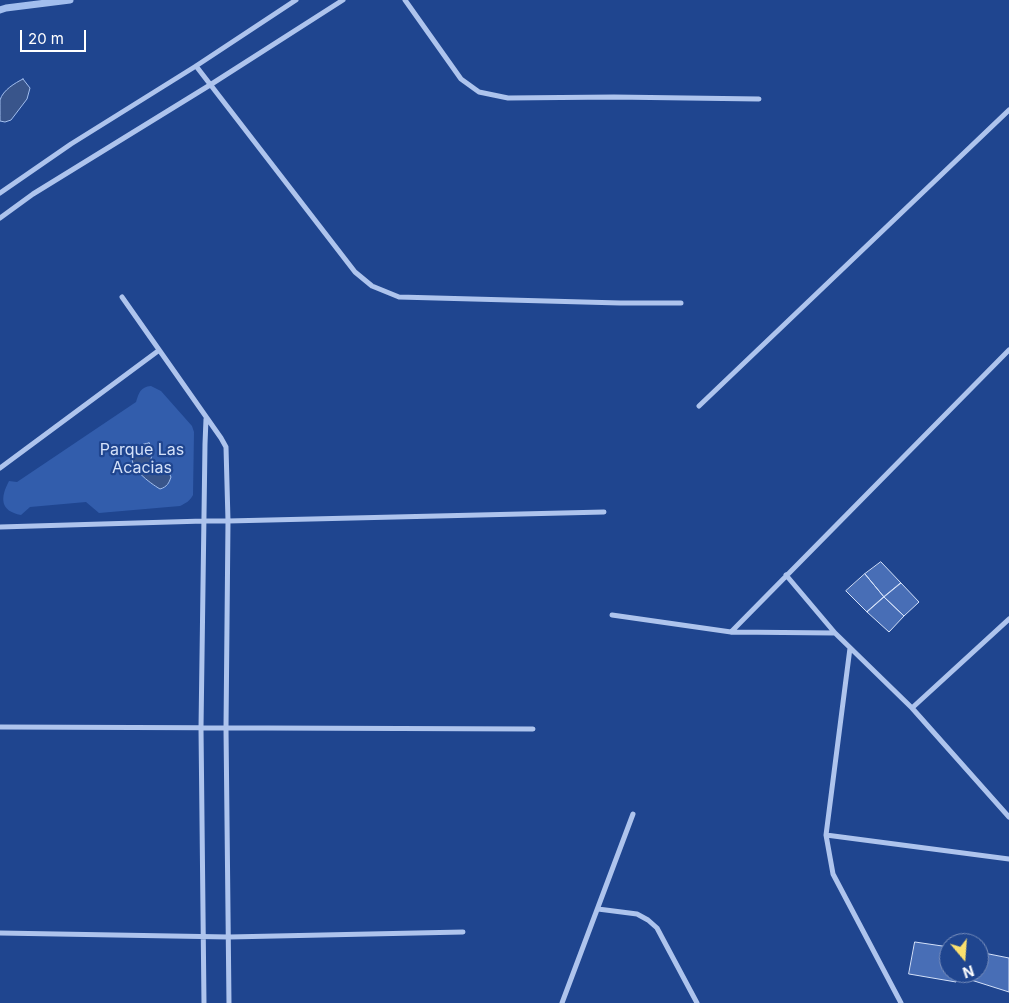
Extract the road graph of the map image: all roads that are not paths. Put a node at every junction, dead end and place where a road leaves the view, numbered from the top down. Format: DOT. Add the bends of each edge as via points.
graph roads {
  1 [pos="296,0"];
  2 [pos="342,0"];
  3 [pos="405,0"];
  4 [pos="196,66"];
  5 [pos="210,85"];
  6 [pos="759,99"];
  7 [pos="1009,110"];
  8 [pos="0,194"];
  9 [pos="0,218"];
  10 [pos="122,297"];
  11 [pos="681,303"];
  12 [pos="1009,350"];
  13 [pos="158,351"];
  14 [pos="699,406"];
  15 [pos="206,419"];
  16 [pos="0,468"];
  17 [pos="604,512"];
  18 [pos="204,521"];
  19 [pos="228,521"];
  20 [pos="0,527"];
  21 [pos="786,575"];
  22 [pos="612,615"];
  23 [pos="1009,619"];
  24 [pos="731,632"];
  25 [pos="835,633"];
  26 [pos="850,648"];
  27 [pos="912,708"];
  28 [pos="0,728"];
  29 [pos="201,728"];
  30 [pos="226,728"];
  31 [pos="533,729"];
  32 [pos="633,814"];
  33 [pos="1009,817"];
  34 [pos="826,835"];
  35 [pos="1009,859"];
  36 [pos="598,909"];
  37 [pos="463,932"];
  38 [pos="0,933"];
  39 [pos="202,936"];
  40 [pos="229,937"];
  41 [pos="204,1003"];
  42 [pos="230,1003"];
  43 [pos="562,1003"];
  44 [pos="697,1003"];
  45 [pos="901,1003"];
  1 -- 4 [label="street"];
  2 -- 5 [label="street"];
  3 -- 6 [label="street" via="461,79 479,92 508,98"];
  4 -- 5 [label="street"];
  4 -- 8 [label="street" via="71,144"];
  5 -- 9 [label="street" via="33,194"];
  5 -- 11 [label="street" via="355,272 372,286 399,297"];
  7 -- 14 [label="street"];
  10 -- 13 [label="street"];
  12 -- 21 [label="street"];
  13 -- 15 [label="street"];
  13 -- 16 [label="street"];
  15 -- 18 [label="street"];
  15 -- 19 [label="street" via="226,447"];
  17 -- 19 [label="street"];
  18 -- 19 [label="street"];
  18 -- 20 [label="street"];
  18 -- 29 [label="street"];
  19 -- 30 [label="street"];
  21 -- 24 [label="street"];
  21 -- 25 [label="street"];
  22 -- 24 [label="street"];
  23 -- 27 [label="street"];
  24 -- 25 [label="street"];
  25 -- 26 [label="street"];
  26 -- 27 [label="street"];
  26 -- 34 [label="street"];
  27 -- 33 [label="street"];
  28 -- 29 [label="street"];
  29 -- 30 [label="street"];
  29 -- 39 [label="street"];
  30 -- 31 [label="street"];
  30 -- 40 [label="street"];
  32 -- 36 [label="street"];
  34 -- 35 [label="street"];
  34 -- 45 [label="street" via="833,874"];
  36 -- 43 [label="street"];
  36 -- 44 [label="street" via="636,914 657,928"];
  37 -- 40 [label="street"];
  38 -- 39 [label="street"];
  39 -- 40 [label="street"];
  39 -- 41 [label="street"];
  40 -- 42 [label="street"];
}
